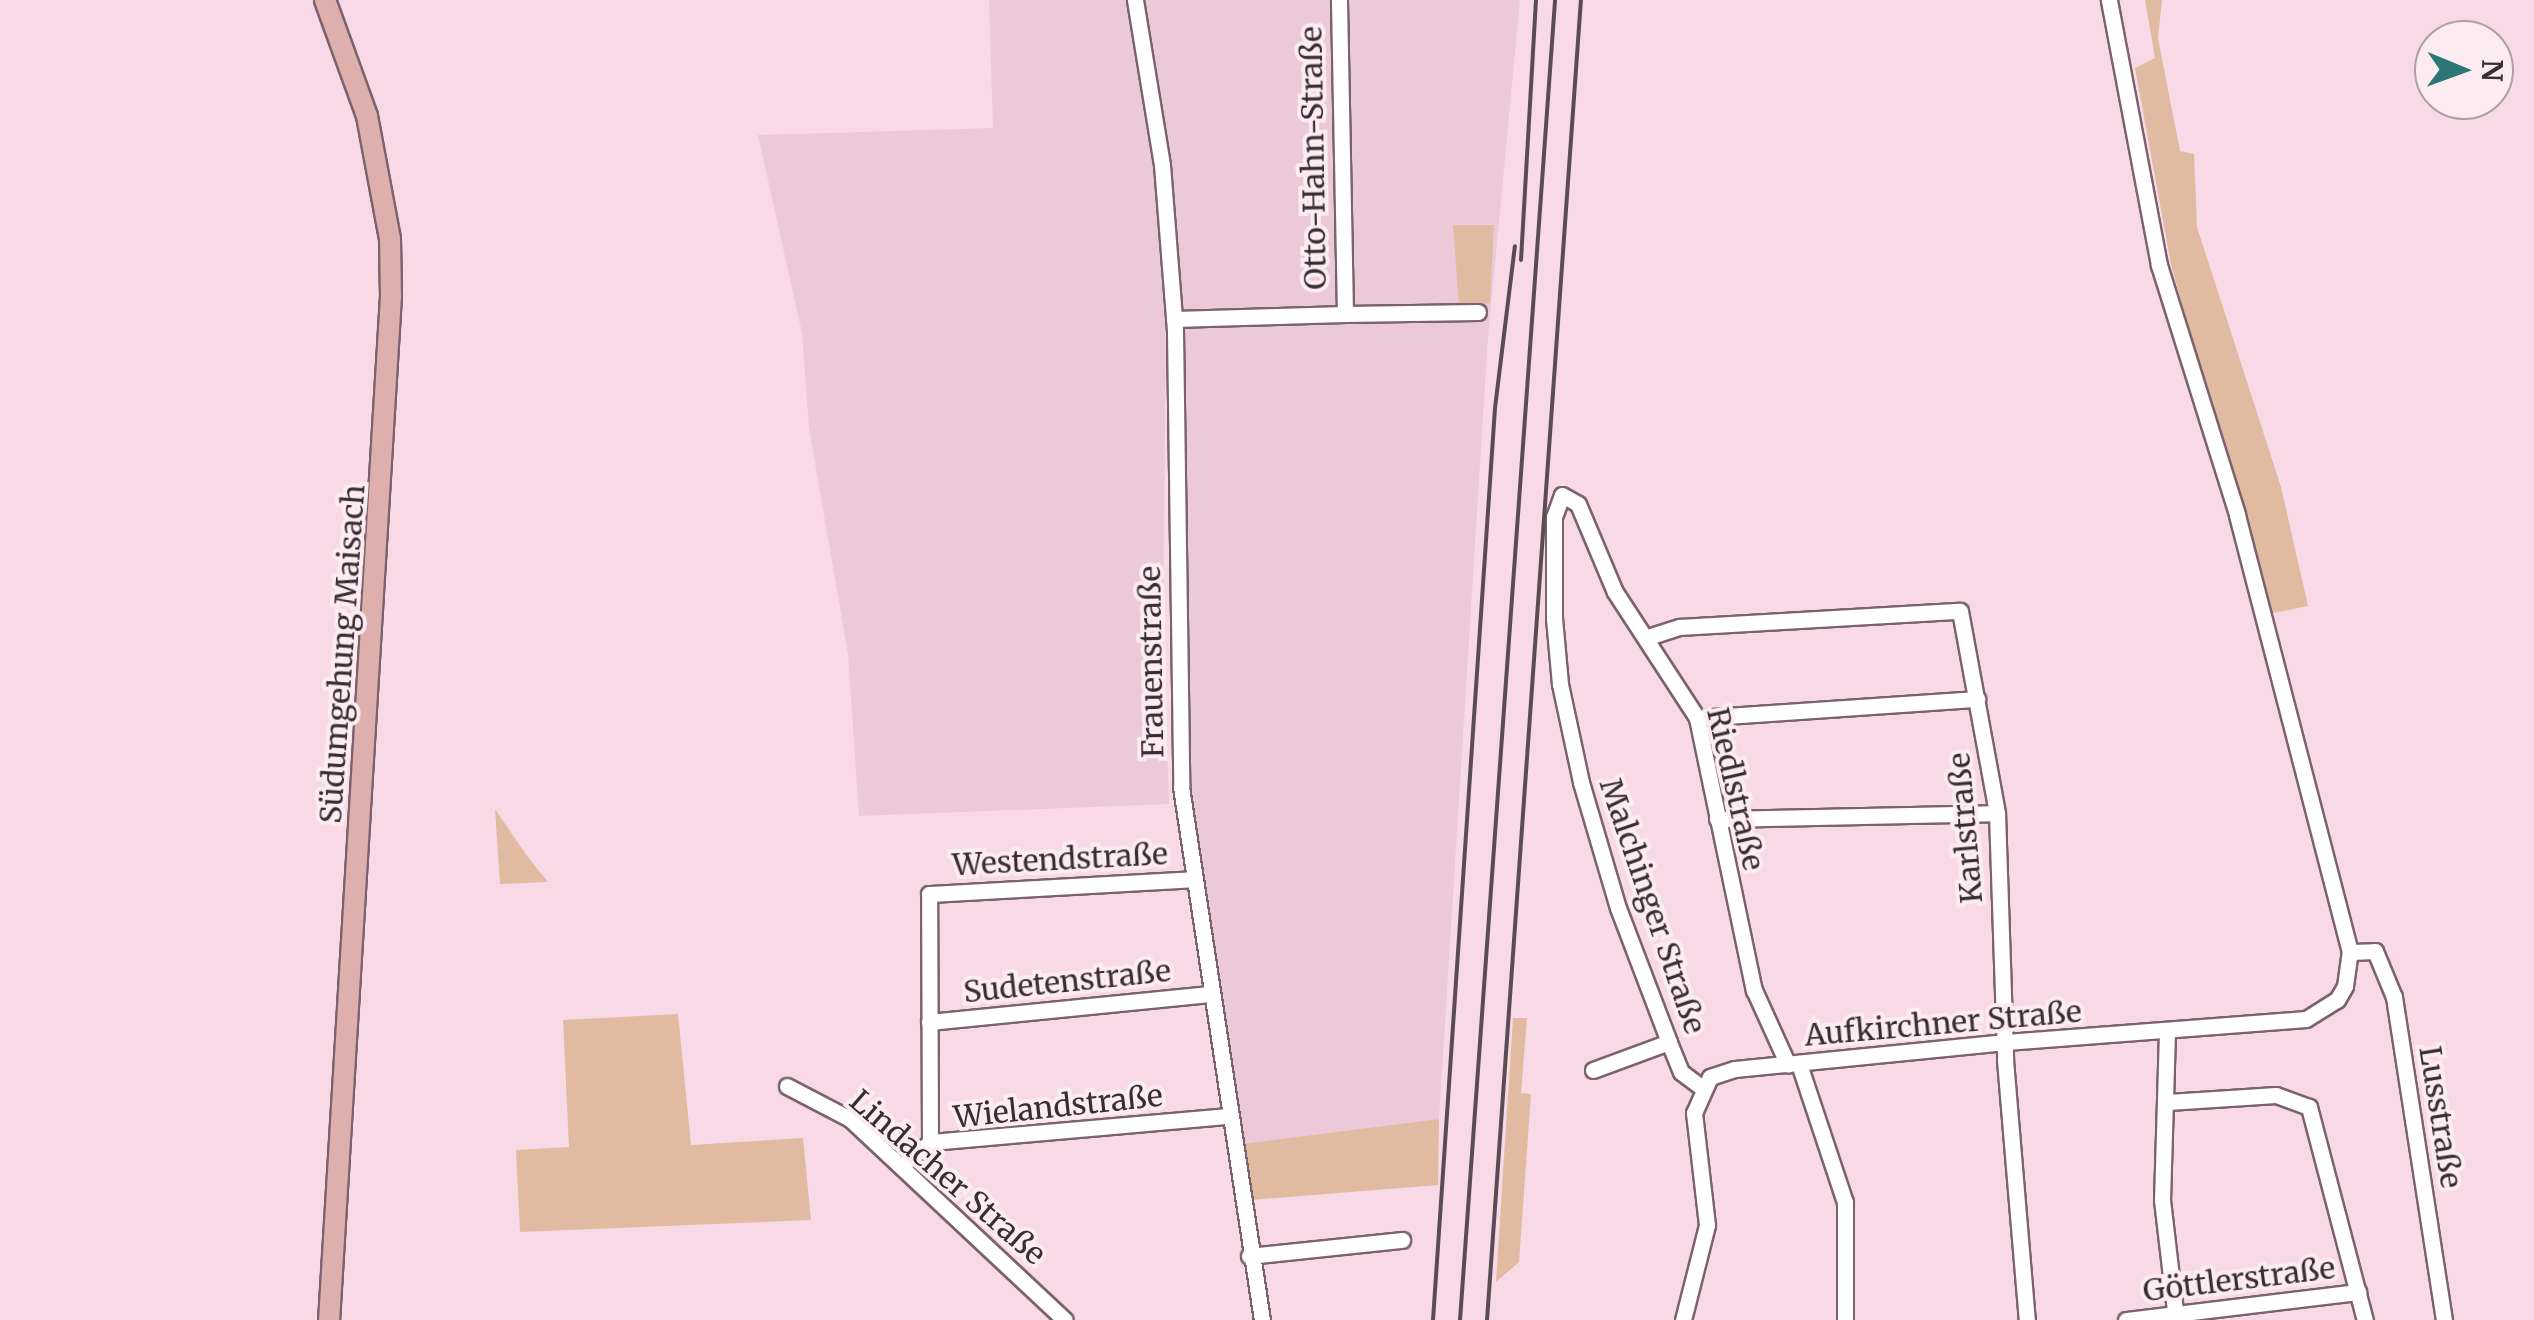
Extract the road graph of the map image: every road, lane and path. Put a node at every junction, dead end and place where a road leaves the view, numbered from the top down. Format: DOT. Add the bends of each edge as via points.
graph roads {
  1 [pos="325,0"];
  2 [pos="1135,0"];
  3 [pos="1340,0"];
  4 [pos="2112,5"];
  5 [pos="1478,312"];
  6 [pos="1344,314"];
  7 [pos="1174,318"];
  8 [pos="1562,496"];
  9 [pos="1648,637"];
  10 [pos="1977,699"];
  11 [pos="1697,718"];
  12 [pos="1997,813"];
  13 [pos="1716,819"];
  14 [pos="1194,879"];
  15 [pos="2350,952"];
  16 [pos="1210,994"];
  17 [pos="929,1022"];
  18 [pos="2167,1032"];
  19 [pos="1669,1042"];
  20 [pos="2006,1042"];
  21 [pos="1794,1064"];
  22 [pos="1593,1070"];
  23 [pos="787,1086"];
  24 [pos="1701,1087"];
  25 [pos="2168,1102"];
  26 [pos="1227,1116"];
  27 [pos="930,1142"];
  28 [pos="902,1166"];
  29 [pos="1402,1240"];
  30 [pos="1250,1256"];
  31 [pos="2358,1292"];
  32 [pos="2265,1302"];
  33 [pos="2175,1316"];
  34 [pos="329,1320"];
  35 [pos="1065,1320"];
  36 [pos="1262,1320"];
  37 [pos="1683,1320"];
  38 [pos="1845,1320"];
  39 [pos="2027,1320"];
  40 [pos="2126,1320"];
  41 [pos="2268,1320"];
  42 [pos="2365,1320"];
  43 [pos="2444,1320"];
  1 -- 34 [label="main road, Südumgehung Maisach" via="367,116 390,240 392,296"];
  2 -- 7 [label="street, Frauenstraße" via="1162,165"];
  3 -- 6 [label="street, Otto-Hahn-Straße"];
  4 -- 15 [label="street" via="2159,265 2237,514"];
  5 -- 6 [label="street, Otto-Hahn-Straße"];
  6 -- 7 [label="street, Otto-Hahn-Straße"];
  7 -- 14 [label="street, Frauenstraße" via="1177,715"];
  8 -- 9 [label="street, Riedlstraße" via="1578,504 1616,592"];
  8 -- 19 [label="street, Malchinger Straße" via="1554,517 1560,684 1616,900"];
  9 -- 10 [label="street, Karlstraße" via="1679,626 1960,611"];
  9 -- 11 [label="street, Riedlstraße"];
  10 -- 11 [label="street"];
  10 -- 12 [label="street, Karlstraße"];
  11 -- 13 [label="street, Riedlstraße"];
  12 -- 13 [label="street"];
  12 -- 20 [label="street, Karlstraße"];
  13 -- 21 [label="street, Riedlstraße" via="1754,990"];
  14 -- 16 [label="street, Frauenstraße"];
  14 -- 17 [label="street, Westendstraße" via="929,894"];
  15 -- 18 [label="street, Aufkirchner Straße" via="2346,986 2324,1012 2293,1021"];
  15 -- 43 [label="street, Lusstraße" via="2375,952 2394,997"];
  16 -- 17 [label="street, Sudetenstraße"];
  16 -- 26 [label="street, Frauenstraße"];
  17 -- 27 [label="street"];
  18 -- 20 [label="street, Aufkirchner Straße"];
  18 -- 25 [label="street"];
  19 -- 22 [label="street"];
  19 -- 24 [label="street, Malchinger Straße" via="1681,1072"];
  20 -- 21 [label="street, Aufkirchner Straße"];
  20 -- 39 [label="street, Karlstraße"];
  21 -- 24 [label="street, Aufkirchner Straße" via="1722,1072"];
  21 -- 38 [label="street, Riedlstraße" via="1845,1202"];
  23 -- 28 [label="street, Lindacher Straße" via="850,1118"];
  24 -- 37 [label="street" via="1694,1113 1707,1225"];
  25 -- 31 [label="street" via="2276,1095 2309,1107"];
  25 -- 33 [label="street" via="2162,1200"];
  26 -- 27 [label="street, Wielandstraße"];
  26 -- 30 [label="street, Frauenstraße"];
  27 -- 28 [label="street, Wielandstraße"];
  28 -- 35 [label="street, Lindacher Straße"];
  29 -- 30 [label="street"];
  30 -- 36 [label="street, Frauenstraße"];
  31 -- 32 [label="street, Göttlerstraße"];
  31 -- 42 [label="street"];
  32 -- 33 [label="street, Göttlerstraße"];
  32 -- 41 [label="street"];
  33 -- 40 [label="street, Göttlerstraße"];
}
